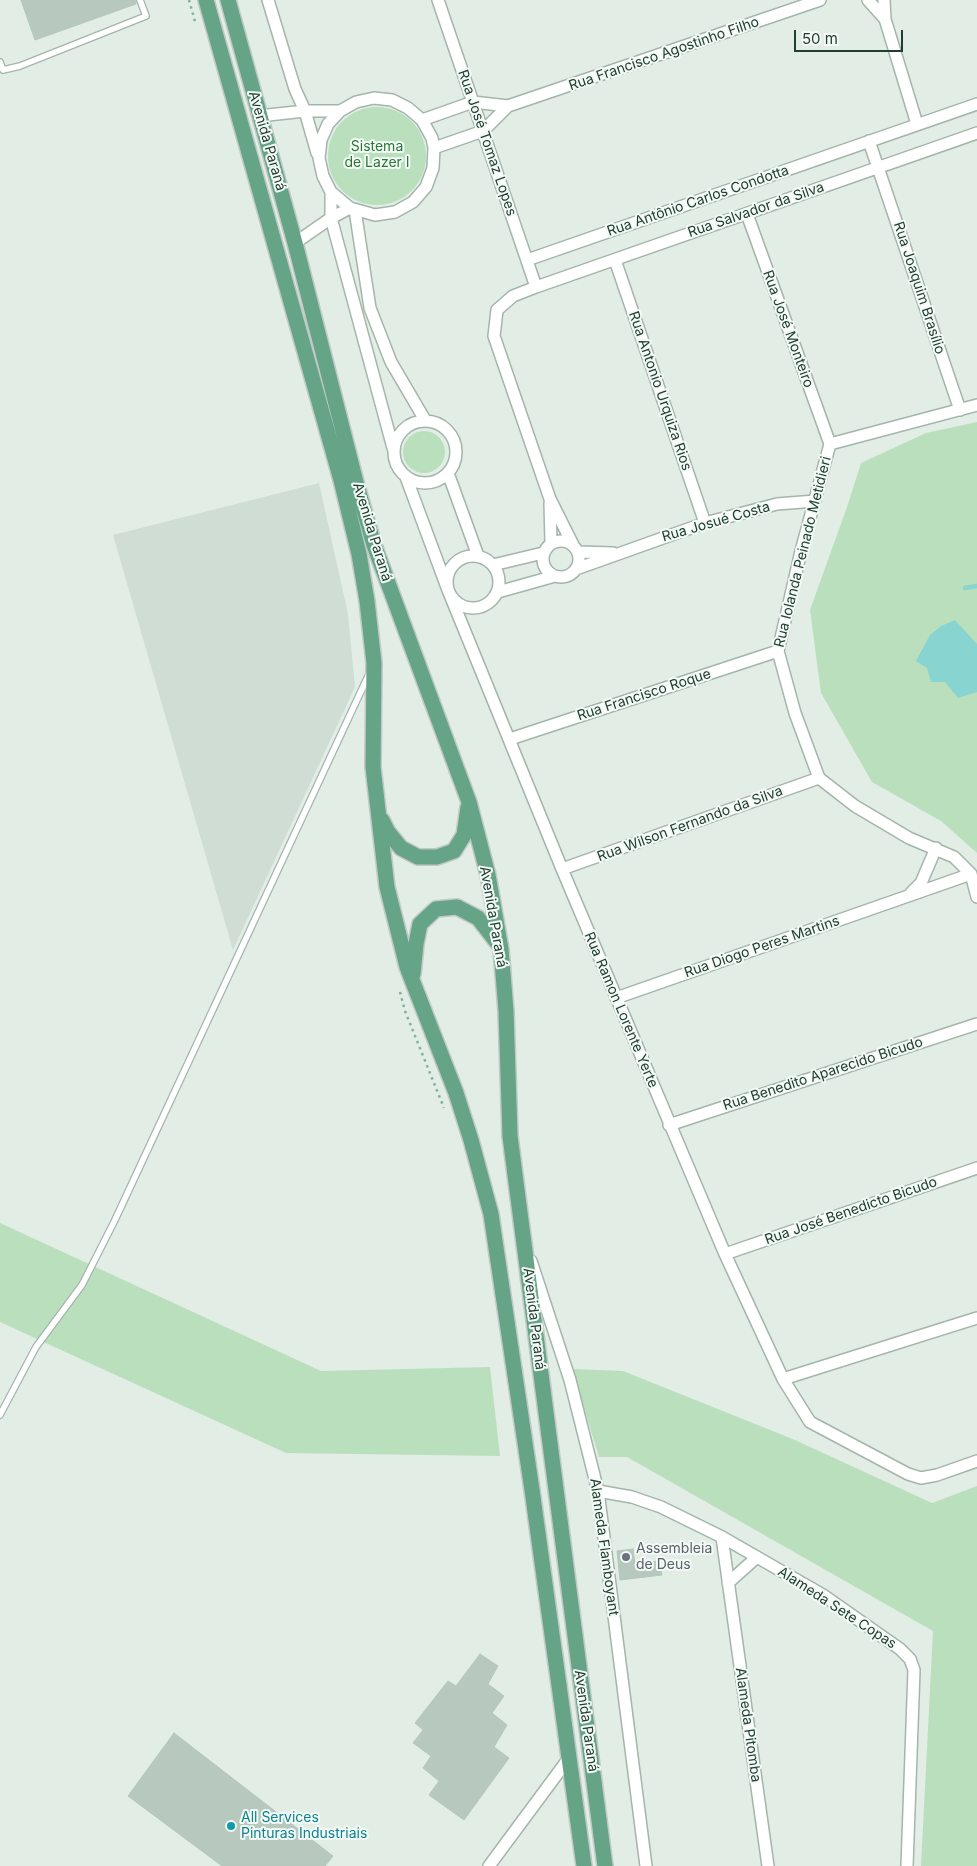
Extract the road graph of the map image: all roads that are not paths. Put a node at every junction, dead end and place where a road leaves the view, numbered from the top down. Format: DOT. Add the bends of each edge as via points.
graph roads {
  1 [pos="140,0"];
  2 [pos="206,0"];
  3 [pos="228,0"];
  4 [pos="268,0"];
  5 [pos="438,0"];
  6 [pos="820,0"];
  7 [pos="868,0"];
  8 [pos="884,0"];
  9 [pos="885,19"];
  10 [pos="0,62"];
  11 [pos="473,102"];
  12 [pos="977,104"];
  13 [pos="508,106"];
  14 [pos="305,111"];
  15 [pos="340,111"];
  16 [pos="259,116"];
  17 [pos="422,120"];
  18 [pos="917,124"];
  19 [pos="483,131"];
  20 [pos="977,134"];
  21 [pos="869,141"];
  22 [pos="434,148"];
  23 [pos="319,158"];
  24 [pos="879,167"];
  25 [pos="331,192"];
  26 [pos="352,209"];
  27 [pos="746,214"];
  28 [pos="331,218"];
  29 [pos="295,242"];
  30 [pos="527,260"];
  31 [pos="615,260"];
  32 [pos="536,287"];
  33 [pos="977,405"];
  34 [pos="960,410"];
  35 [pos="425,420"];
  36 [pos="830,444"];
  37 [pos="393,448"];
  38 [pos="448,474"];
  39 [pos="406,477"];
  40 [pos="550,499"];
  41 [pos="815,501"];
  42 [pos="705,523"];
  43 [pos="552,542"];
  44 [pos="576,549"];
  45 [pos="543,552"];
  46 [pos="620,553"];
  47 [pos="478,556"];
  48 [pos="493,565"];
  49 [pos="576,569"];
  50 [pos="556,576"];
  51 [pos="448,590"];
  52 [pos="498,592"];
  53 [pos="778,651"];
  54 [pos="374,663"];
  55 [pos="510,739"];
  56 [pos="819,778"];
  57 [pos="469,802"];
  58 [pos="378,810"];
  59 [pos="909,838"];
  60 [pos="936,848"];
  61 [pos="562,869"];
  62 [pos="927,869"];
  63 [pos="971,874"];
  64 [pos="908,896"];
  65 [pos="977,897"];
  66 [pos="501,949"];
  67 [pos="412,983"];
  68 [pos="616,998"];
  69 [pos="977,1024"];
  70 [pos="669,1125"];
  71 [pos="977,1168"];
  72 [pos="523,1236"];
  73 [pos="725,1254"];
  74 [pos="977,1318"];
  75 [pos="783,1379"];
  76 [pos="0,1415"];
  77 [pos="977,1461"];
  78 [pos="598,1491"];
  79 [pos="722,1537"];
  80 [pos="757,1557"];
  81 [pos="728,1583"];
  82 [pos="569,1758"];
  83 [pos="489,1866"];
  84 [pos="584,1866"];
  85 [pos="605,1866"];
  86 [pos="646,1866"];
  87 [pos="768,1866"];
  88 [pos="907,1866"];
  1 -- 10 [label="lane" via="146,16 20,66 3,70"];
  2 -- 54 [label="main road, Avenida Paraná" via="341,480 359,554"];
  3 -- 16 [label="main road, Avenida Paraná"];
  4 -- 14 [label="street" via="295,89"];
  5 -- 11 [label="street, Rua José Tomaz Lopes"];
  6 -- 13 [label="street, Rua Francisco Agostinho Filho"];
  7 -- 9 [label="street"];
  8 -- 9 [label="street"];
  9 -- 18 [label="street"];
  11 -- 13 [label="street, Rua Francisco Agostinho Filho"];
  11 -- 17 [label="street, Rua Francisco Agostinho Filho"];
  11 -- 19 [label="street, Rua José Tomaz Lopes"];
  12 -- 18 [label="street, Rua Antônio Carlos Condotta"];
  13 -- 19 [label="street, Rua Francisco Agostinho Filho"];
  14 -- 15 [label="street"];
  14 -- 16 [label="street"];
  14 -- 23 [label="street"];
  15 -- 17 [label="street" via="356,102 374,98 392,100"];
  15 -- 23 [label="street" via="328,124 321,140"];
  16 -- 29 [label="main road, Avenida Paraná"];
  17 -- 22 [label="street"];
  18 -- 21 [label="street, Rua Antônio Carlos Condotta"];
  19 -- 22 [label="street, Rua Francisco Agostinho Filho"];
  19 -- 30 [label="street, Rua José Tomaz Lopes"];
  20 -- 24 [label="street, Rua Salvador da Silva"];
  21 -- 24 [label="street"];
  21 -- 30 [label="street, Rua Antônio Carlos Condotta"];
  22 -- 26 [label="street" via="434,168 426,187 413,202 395,212 375,215"];
  23 -- 25 [label="street"];
  24 -- 27 [label="street, Rua Salvador da Silva"];
  24 -- 34 [label="street, Rua Joaquim Brasílio"];
  25 -- 26 [label="street"];
  25 -- 28 [label="street"];
  26 -- 28 [label="street"];
  26 -- 35 [label="street" via="370,308 391,362"];
  27 -- 31 [label="street, Rua Salvador da Silva"];
  27 -- 36 [label="street, Rua José Monteiro"];
  28 -- 29 [label="street"];
  28 -- 37 [label="street"];
  29 -- 57 [label="main road, Avenida Paraná" via="356,486 374,545"];
  30 -- 32 [label="street, Rua José Tomaz Lopes"];
  31 -- 32 [label="street, Rua Salvador da Silva"];
  31 -- 42 [label="street, Rua Antonio Urquiza Rios"];
  32 -- 40 [label="street" via="513,296 497,310 494,336"];
  33 -- 34 [label="street"];
  34 -- 36 [label="street"];
  35 -- 37 [label="street" via="416,421 401,431"];
  35 -- 38 [label="street" via="444,427 455,444 454,465"];
  36 -- 41 [label="street, Rua Iolanda Peinado Metidieri"];
  37 -- 39 [label="street" via="398,469"];
  38 -- 39 [label="street" via="423,484"];
  38 -- 47 [label="street"];
  39 -- 51 [label="street, Rua Ramon Lorente Yerte"];
  40 -- 43 [label="street"];
  40 -- 44 [label="street"];
  41 -- 42 [label="street, Rua Josué Costa" via="777,504"];
  41 -- 53 [label="street, Rua Iolanda Peinado Metidieri"];
  42 -- 46 [label="street, Rua Josué Costa"];
  43 -- 44 [label="street" via="563,540"];
  43 -- 45 [label="street"];
  44 -- 46 [label="street, Rua Josué Costa"];
  44 -- 49 [label="street" via="579,558"];
  45 -- 48 [label="street"];
  45 -- 50 [label="street" via="543,564 550,574"];
  46 -- 49 [label="street, Rua Josué Costa"];
  47 -- 48 [label="street"];
  47 -- 51 [label="street" via="460,559 453,565 447,581"];
  48 -- 52 [label="street" via="499,578"];
  49 -- 50 [label="street" via="567,576"];
  50 -- 52 [label="street"];
  51 -- 52 [label="street" via="456,602 469,608 486,605"];
  51 -- 55 [label="street, Rua Ramon Lorente Yerte"];
  53 -- 55 [label="street, Rua Francisco Roque"];
  53 -- 56 [label="street, Rua Iolanda Peinado Metidieri" via="795,713"];
  54 -- 58 [label="main road, Avenida Paraná" via="374,767"];
  54 -- 76 [label="lane" via="114,1222 82,1284 36,1347"];
  55 -- 61 [label="street, Rua Ramon Lorente Yerte"];
  56 -- 59 [label="street" via="855,806"];
  56 -- 61 [label="street, Rua Wilson Fernando da Silva"];
  57 -- 58 [label="main road" via="464,835 454,851 437,857 418,857 401,848 388,832"];
  57 -- 66 [label="main road, Avenida Paraná" via="488,875"];
  58 -- 67 [label="main road, Avenida Paraná" via="387,887"];
  59 -- 60 [label="street"];
  59 -- 62 [label="street" via="921,848"];
  60 -- 62 [label="street"];
  60 -- 63 [label="street" via="954,856"];
  61 -- 68 [label="street, Rua Ramon Lorente Yerte"];
  62 -- 64 [label="street" via="921,883"];
  63 -- 64 [label="street, Rua Diogo Peres Martins"];
  63 -- 65 [label="street"];
  64 -- 68 [label="street, Rua Diogo Peres Martins"];
  66 -- 67 [label="main road" via="478,918 457,908 436,909 420,924"];
  66 -- 72 [label="main road, Avenida Paraná" via="510,1136"];
  67 -- 82 [label="main road, Avenida Paraná" via="456,1093 491,1214"];
  68 -- 70 [label="street, Rua Ramon Lorente Yerte"];
  69 -- 70 [label="street, Rua Benedito Aparecido Bicudo"];
  70 -- 73 [label="street, Rua Ramon Lorente Yerte"];
  71 -- 73 [label="street, Rua José Benedicto Bicudo"];
  72 -- 78 [label="street, Alameda Flamboyant" via="570,1380"];
  72 -- 85 [label="main road, Avenida Paraná"];
  73 -- 75 [label="street, Rua Ramon Lorente Yerte"];
  74 -- 75 [label="street"];
  75 -- 77 [label="street, Rua Ramon Lorente Yerte" via="810,1422 908,1474 921,1478 937,1475"];
  78 -- 79 [label="street, Alameda Sete Copas" via="632,1497 661,1507"];
  78 -- 86 [label="street, Alameda Flamboyant"];
  79 -- 80 [label="street, Alameda Sete Copas"];
  79 -- 81 [label="street, Alameda Pitomba"];
  80 -- 81 [label="street"];
  80 -- 88 [label="street, Alameda Sete Copas" via="823,1595 910,1659 914,1670"];
  81 -- 87 [label="street, Alameda Pitomba"];
  82 -- 83 [label="street"];
  82 -- 84 [label="main road, Avenida Paraná"];
}
